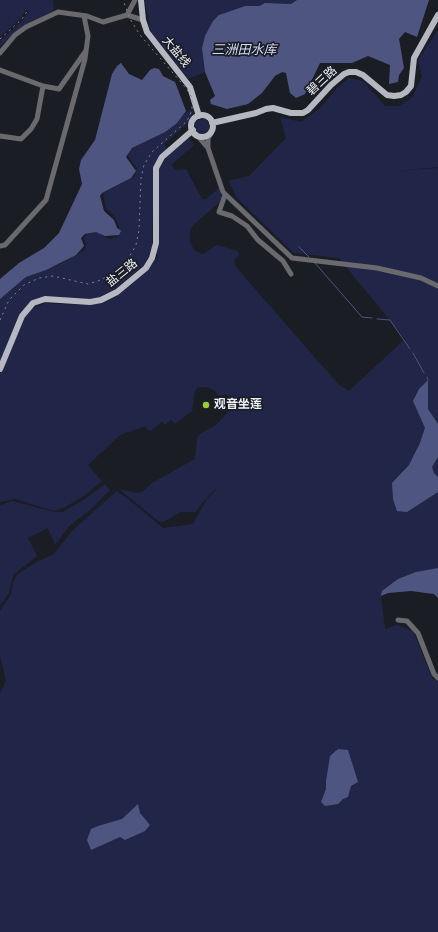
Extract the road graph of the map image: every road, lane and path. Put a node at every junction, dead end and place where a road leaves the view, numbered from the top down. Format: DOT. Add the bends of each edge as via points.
graph roads {
  1 [pos="135,0"];
  2 [pos="141,0"];
  3 [pos="127,15"];
  4 [pos="84,16"];
  5 [pos="438,16"];
  6 [pos="143,20"];
  7 [pos="86,51"];
  8 [pos="0,54"];
  9 [pos="0,70"];
  10 [pos="43,86"];
  11 [pos="199,116"];
  12 [pos="212,123"];
  13 [pos="194,132"];
  14 [pos="211,133"];
  15 [pos="0,136"];
  16 [pos="208,148"];
  17 [pos="225,196"];
  18 [pos="0,246"];
  19 [pos="291,274"];
  20 [pos="438,286"];
  21 [pos="0,369"];
  22 [pos="398,620"];
  23 [pos="438,678"];
  1 -- 3 [label="street"];
  2 -- 6 [label="main road, 大盐线"];
  3 -- 4 [label="street" via="103,22"];
  3 -- 6 [label="street"];
  4 -- 7 [label="street" via="88,36"];
  4 -- 8 [label="street" via="58,12 51,15 15,35"];
  5 -- 12 [label="main road, 碧三路" via="414,58 410,86 401,95 386,94 363,75 349,72 331,85 303,113 291,113 274,108"];
  6 -- 11 [label="main road, 大盐线" via="150,37 190,87"];
  7 -- 10 [label="street" via="59,89"];
  7 -- 18 [label="street" via="46,200 5,245"];
  9 -- 10 [label="street"];
  10 -- 15 [label="street" via="37,119 31,129 21,139"];
  11 -- 12 [label="main road" via="207,117"];
  11 -- 13 [label="main road" via="192,123"];
  12 -- 14 [label="main road"];
  13 -- 14 [label="main road" via="204,136"];
  13 -- 16 [label="street"];
  13 -- 21 [label="main road, 盐三路" via="162,157 156,168 156,243 150,263 117,292 101,300 90,302 46,299 33,303 25,311"];
  14 -- 16 [label="street"];
  16 -- 17 [label="street"];
  17 -- 19 [label="street" via="219,212 232,216 247,226 258,240 283,261"];
  17 -- 20 [label="street" via="292,258 377,268 421,278"];
  22 -- 23 [label="street" via="407,621 418,632 434,674"];
}
